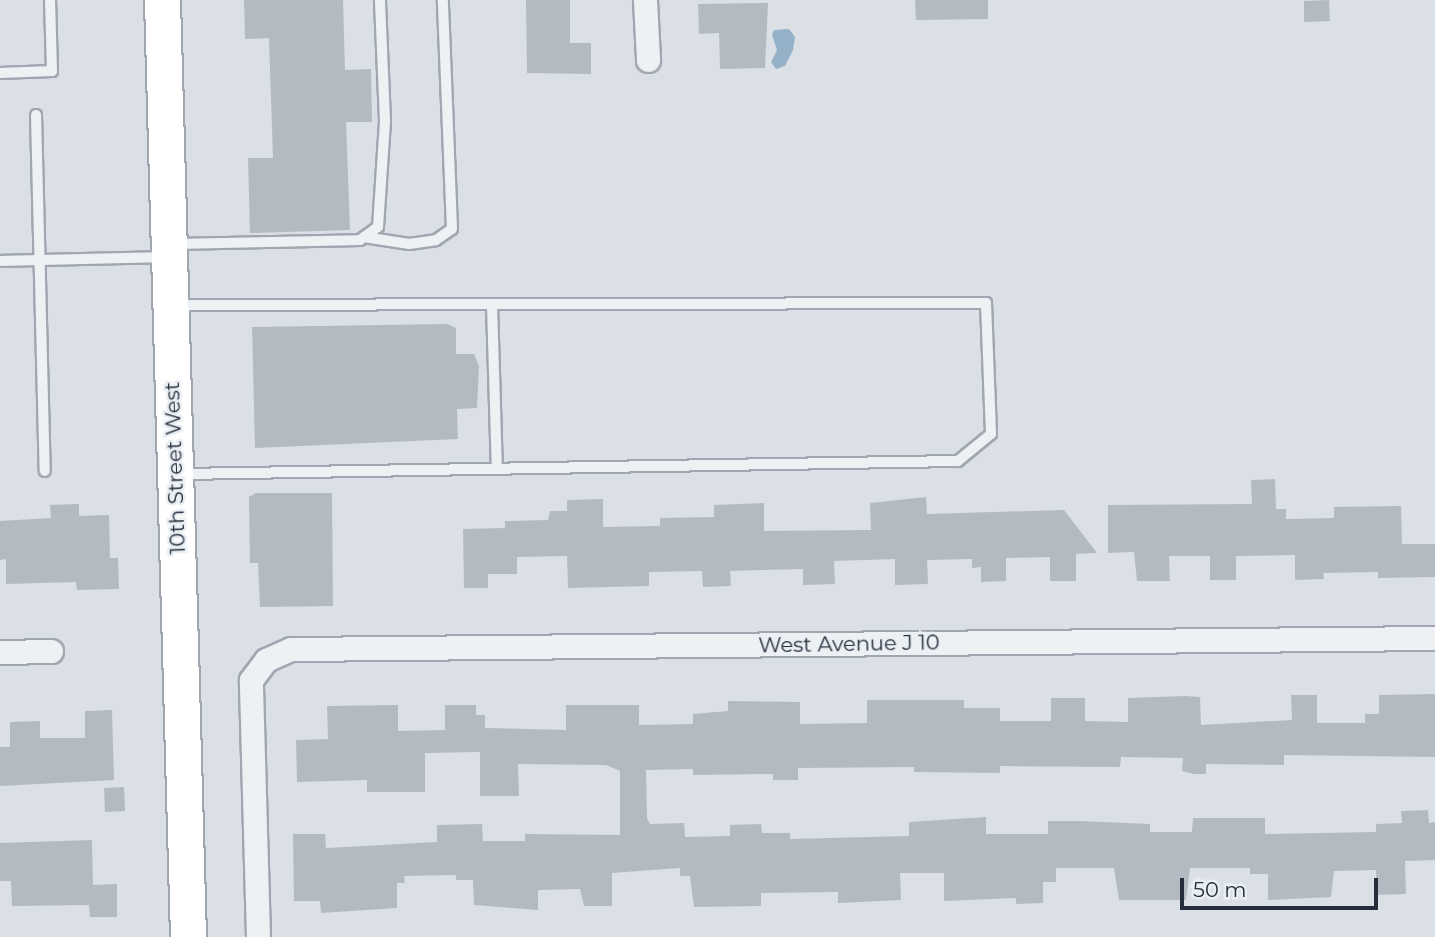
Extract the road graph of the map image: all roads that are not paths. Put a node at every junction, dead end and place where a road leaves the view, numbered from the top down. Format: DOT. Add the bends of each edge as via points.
graph roads {
  1 [pos="50,0"];
  2 [pos="162,0"];
  3 [pos="380,0"];
  4 [pos="443,0"];
  5 [pos="645,0"];
  6 [pos="648,60"];
  7 [pos="0,73"];
  8 [pos="36,115"];
  9 [pos="364,237"];
  10 [pos="169,251"];
  11 [pos="40,260"];
  12 [pos="0,261"];
  13 [pos="170,305"];
  14 [pos="492,305"];
  15 [pos="497,469"];
  16 [pos="45,471"];
  17 [pos="175,474"];
  18 [pos="1435,638"];
  19 [pos="51,651"];
  20 [pos="0,652"];
  21 [pos="188,937"];
  22 [pos="258,937"];
  1 -- 7 [label="lane" via="52,71"];
  2 -- 10 [label="main road, 10th Street West"];
  3 -- 9 [label="lane" via="385,121 382,212 378,227"];
  4 -- 9 [label="lane" via="452,229 436,240 409,244"];
  5 -- 6 [label="street"];
  8 -- 11 [label="lane"];
  9 -- 10 [label="lane"];
  10 -- 11 [label="lane"];
  10 -- 13 [label="main road, 10th Street West"];
  11 -- 12 [label="lane"];
  11 -- 16 [label="lane"];
  13 -- 14 [label="lane"];
  13 -- 17 [label="main road, 10th Street West"];
  14 -- 15 [label="lane"];
  14 -- 15 [label="lane" via="986,303 991,434 958,461"];
  15 -- 17 [label="lane"];
  17 -- 21 [label="main road, 10th Street West"];
  18 -- 22 [label="street, West Avenue J 10" via="291,649 266,660 251,680"];
  19 -- 20 [label="street"];
}
